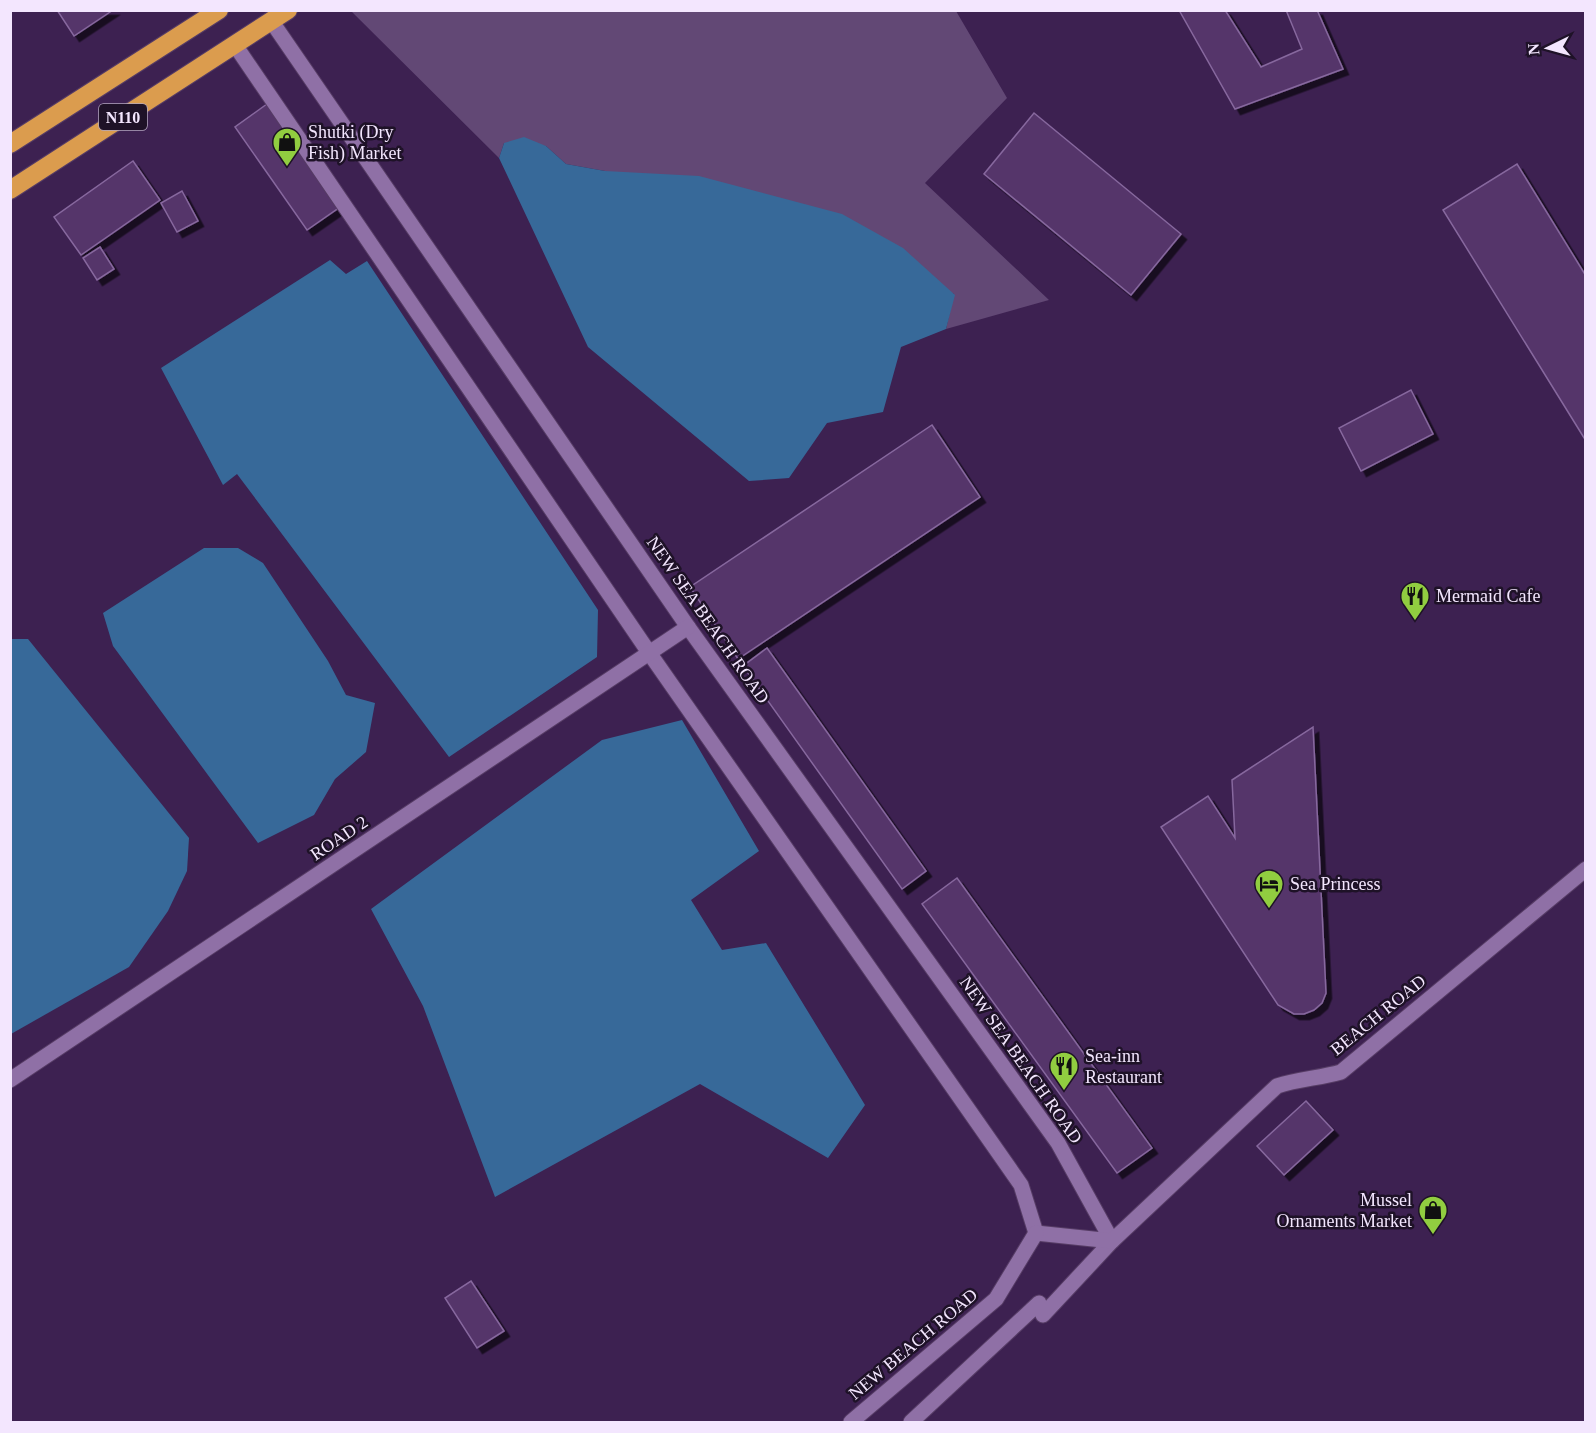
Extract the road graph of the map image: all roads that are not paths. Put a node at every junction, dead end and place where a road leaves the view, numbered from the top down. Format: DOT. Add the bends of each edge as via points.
graph roads {
  1 [pos="288,10"];
  2 [pos="218,11"];
  3 [pos="272,22"];
  4 [pos="235,45"];
  5 [pos="10,144"];
  6 [pos="10,190"];
  7 [pos="688,627"];
  8 [pos="650,654"];
  9 [pos="1586,869"];
  10 [pos="10,1080"];
  11 [pos="1036,1233"];
  12 [pos="1112,1241"];
  13 [pos="850,1422"];
  14 [pos="911,1422"];
  1 -- 3 [label="highway, N110"];
  2 -- 5 [label="highway, N110"];
  3 -- 4 [label="highway, N110"];
  3 -- 7 [label="street, NEW SEA BEACH ROAD"];
  4 -- 6 [label="highway, N110"];
  4 -- 8 [label="street"];
  7 -- 8 [label="street, ROAD 2"];
  7 -- 12 [label="street, NEW SEA BEACH ROAD" via="1058,1143"];
  8 -- 10 [label="street, ROAD 2"];
  8 -- 11 [label="street" via="1021,1185"];
  9 -- 12 [label="street, BEACH ROAD" via="1341,1072 1277,1086"];
  11 -- 12 [label="street"];
  11 -- 13 [label="street, NEW BEACH ROAD" via="996,1299"];
  12 -- 14 [label="street" via="1043,1315 1040,1303"];
}
